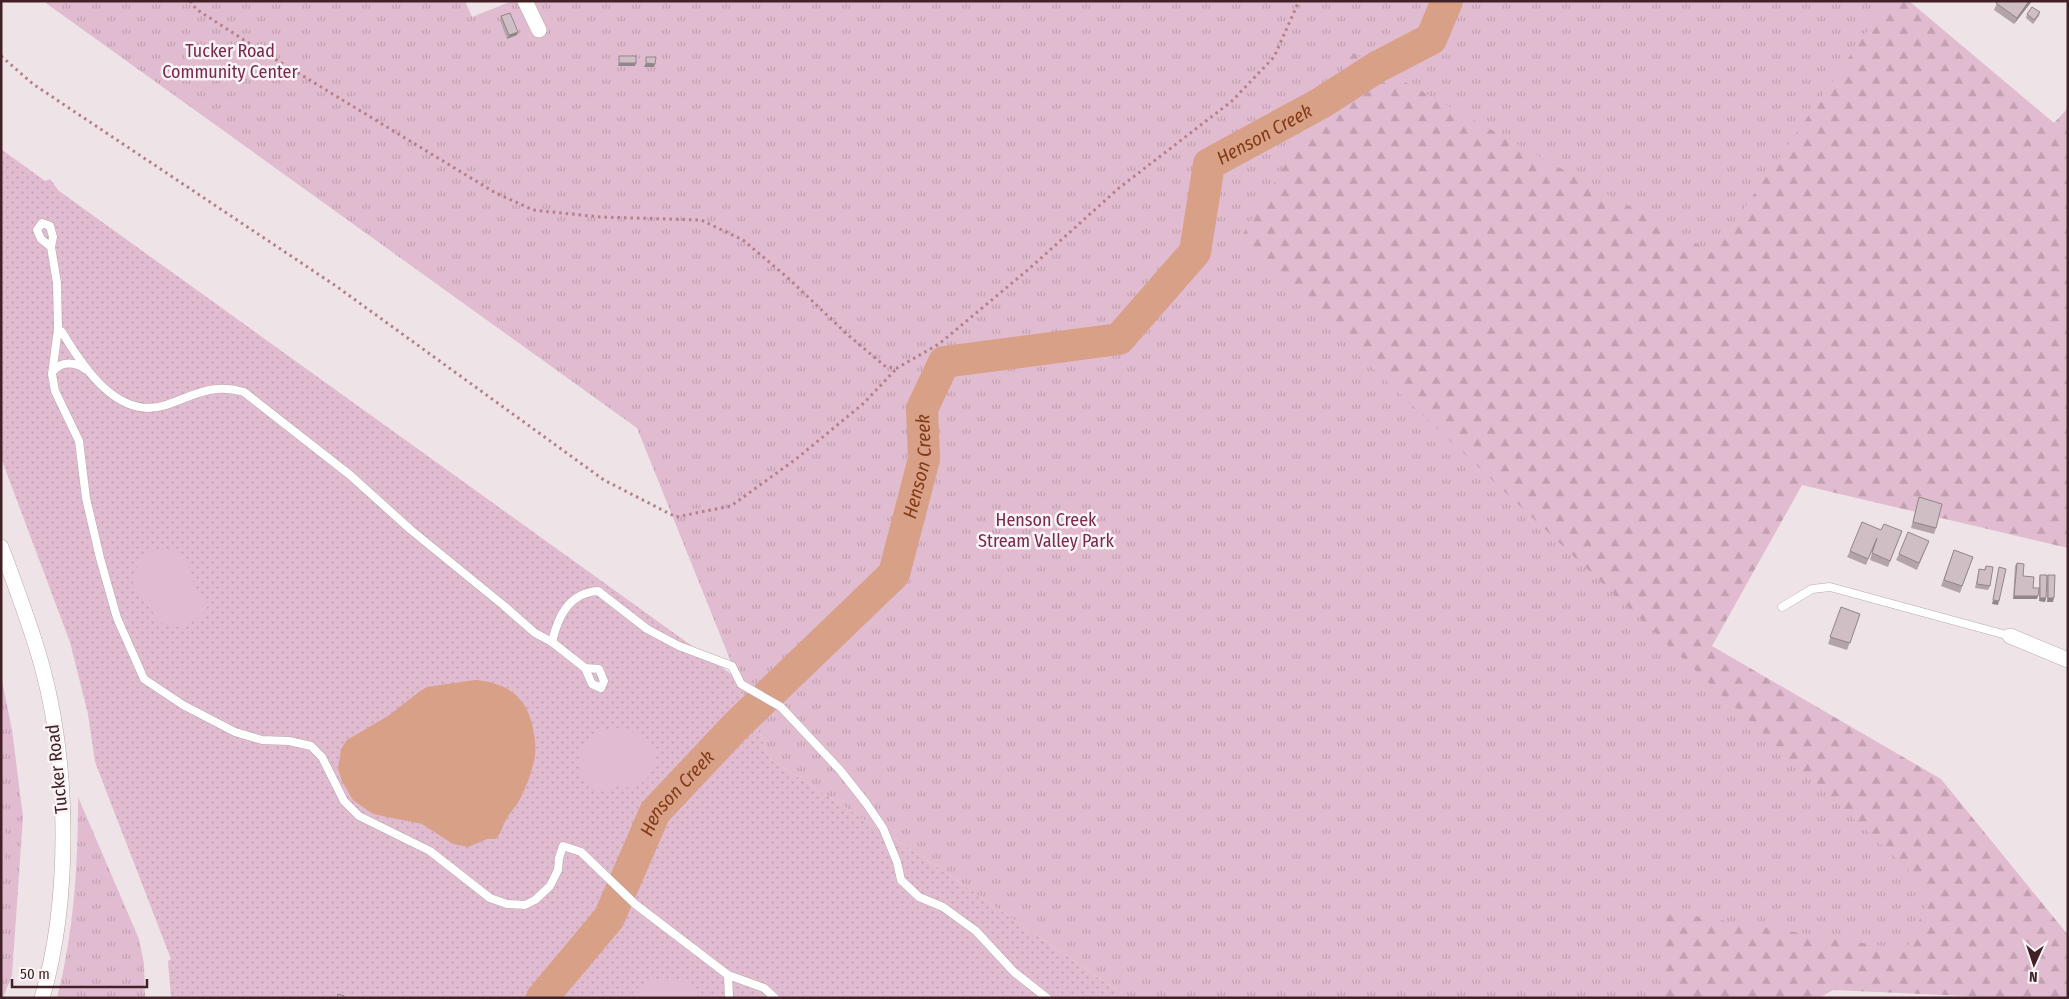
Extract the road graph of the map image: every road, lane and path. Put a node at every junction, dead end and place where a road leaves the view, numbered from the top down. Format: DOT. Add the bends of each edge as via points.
graph roads {
  1 [pos="190,1"];
  2 [pos="525,1"];
  3 [pos="1299,1"];
  4 [pos="539,30"];
  5 [pos="1,56"];
  6 [pos="50,247"];
  7 [pos="58,329"];
  8 [pos="897,368"];
  9 [pos="87,369"];
  10 [pos="54,370"];
  11 [pos="1,547"];
  12 [pos="1782,607"];
  13 [pos="2010,636"];
  14 [pos="552,642"];
  15 [pos="2068,660"];
  16 [pos="586,668"];
  17 [pos="728,975"];
  18 [pos="42,998"];
  19 [pos="729,998"];
  20 [pos="775,998"];
  21 [pos="1048,998"];
  1 -- 8 [label="path" via="196,9 247,42 494,192 533,210 600,217 701,220 743,240 886,367"];
  2 -- 4 [label="street"];
  3 -- 8 [label="path" via="1274,56 1232,101 1119,188 939,344"];
  5 -- 8 [label="path" via="33,84 336,286 604,480 676,517 731,506 864,403"];
  6 -- 7 [label="lane" via="57,282"];
  7 -- 9 [label="lane"];
  7 -- 10 [label="lane"];
  9 -- 10 [label="lane" via="62,364"];
  9 -- 14 [label="lane" via="125,403 144,408 164,406 214,388 244,392 350,475 534,633"];
  10 -- 17 [label="lane" via="56,391 79,440 86,498 108,588 117,618 144,679 183,705 235,732 262,740 311,746 322,758 344,801 359,816 430,851 490,898 507,904 535,900 550,886 558,870 563,846 581,852 635,904"];
  11 -- 18 [label="street, Tucker Road" via="42,668 56,739 62,796 60,898"];
  12 -- 13 [label="lane" via="1812,589 1830,587"];
  13 -- 15 [label="street"];
  14 -- 16 [label="lane"];
  14 -- 21 [label="lane" via="563,610 579,595 598,591 653,632 679,646 732,666 741,684 780,706 840,770 883,828 901,880 919,897 943,907 976,931 1014,972"];
  17 -- 19 [label="lane"];
  17 -- 20 [label="lane" via="764,988"];
}
